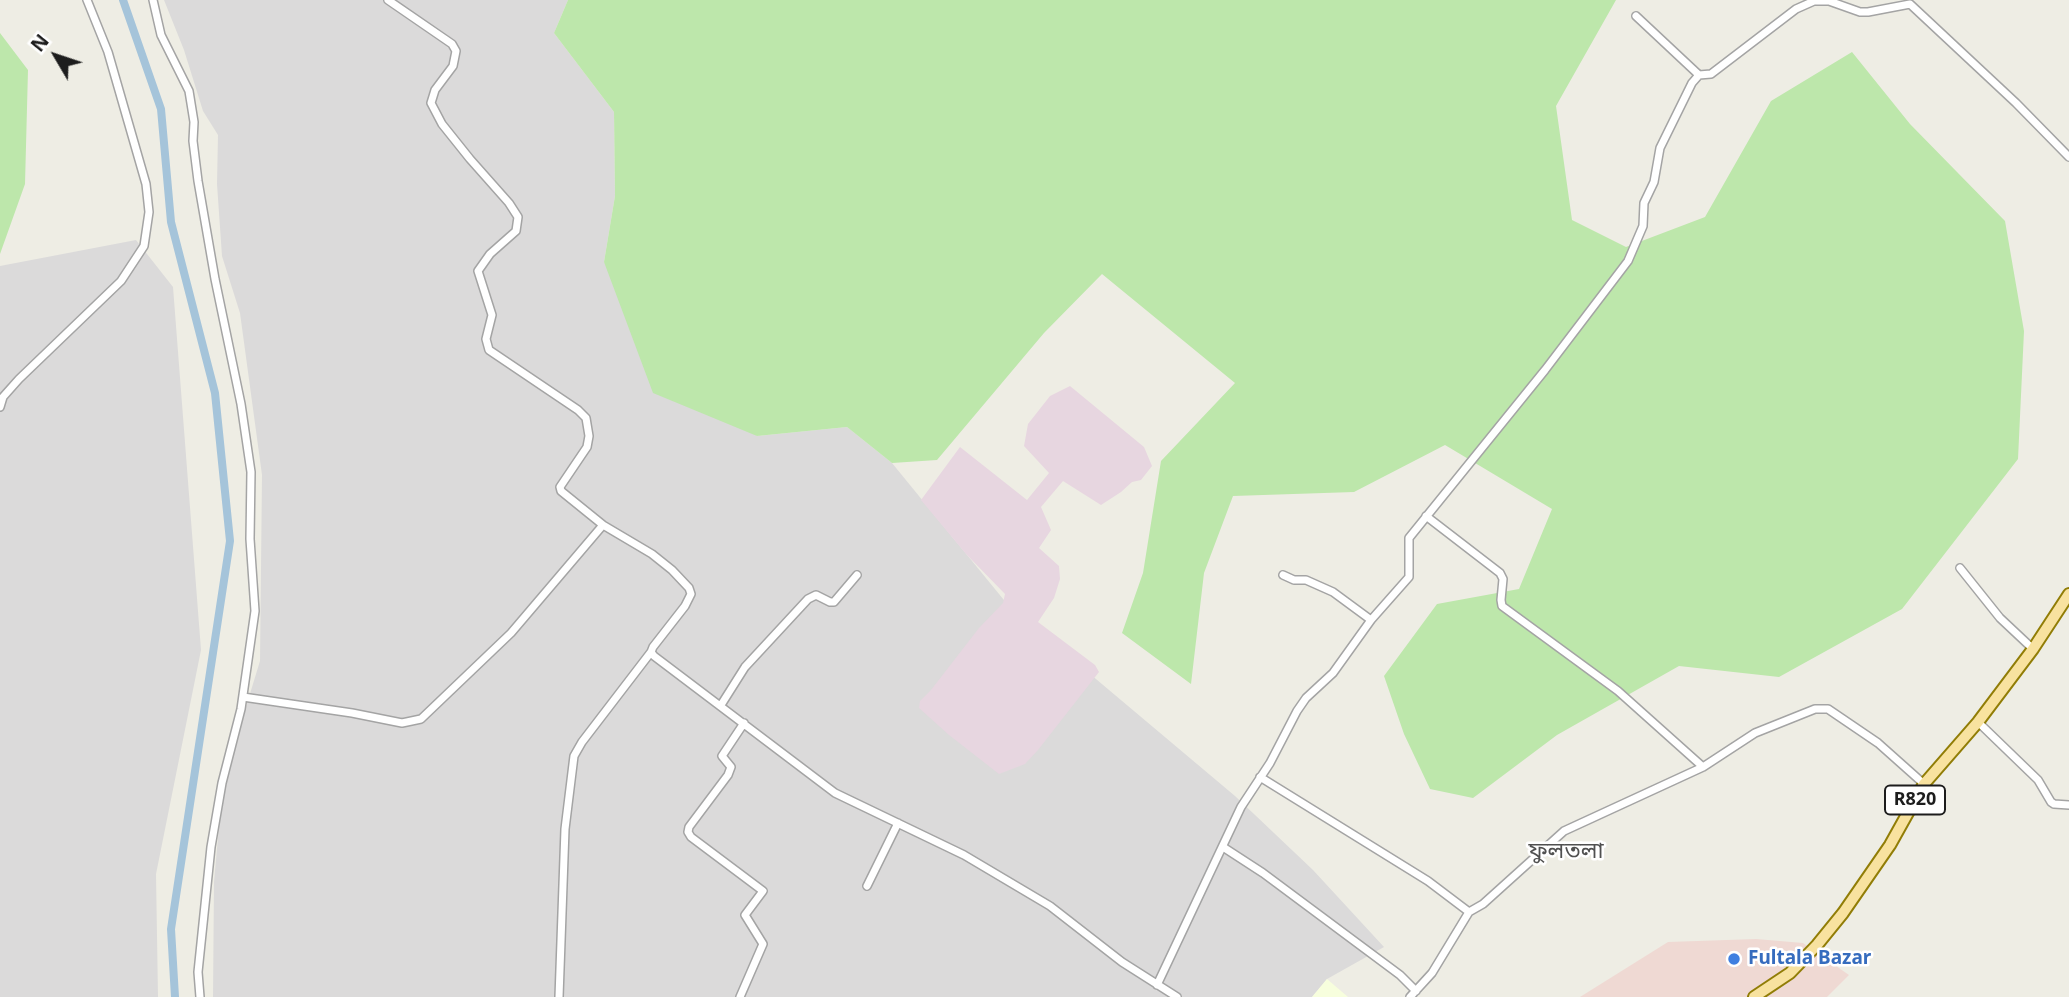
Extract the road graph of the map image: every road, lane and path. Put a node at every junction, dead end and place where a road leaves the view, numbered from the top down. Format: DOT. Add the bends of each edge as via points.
graph roads {
  1 [pos="87,0"];
  2 [pos="153,0"];
  3 [pos="387,0"];
  4 [pos="1917,4"];
  5 [pos="1636,16"];
  6 [pos="1699,75"];
  7 [pos="2069,157"];
  8 [pos="0,407"];
  9 [pos="1426,516"];
  10 [pos="603,525"];
  11 [pos="1959,568"];
  12 [pos="857,575"];
  13 [pos="1283,575"];
  14 [pos="2069,594"];
  15 [pos="1371,620"];
  16 [pos="2033,649"];
  17 [pos="651,652"];
  18 [pos="243,697"];
  19 [pos="721,705"];
  20 [pos="1978,722"];
  21 [pos="744,723"];
  22 [pos="1703,767"];
  23 [pos="1261,777"];
  24 [pos="1924,784"];
  25 [pos="2069,805"];
  26 [pos="898,823"];
  27 [pos="1223,847"];
  28 [pos="867,886"];
  29 [pos="1469,912"];
  30 [pos="1157,985"];
  31 [pos="1413,994"];
  32 [pos="200,997"];
  33 [pos="559,997"];
  34 [pos="740,997"];
  35 [pos="1177,997"];
  36 [pos="1754,997"];
  1 -- 8 [label="street" via="108,52 146,184 149,212 144,246 121,281 19,379"];
  2 -- 18 [label="street" via="161,35 189,91 198,181 251,472 255,611"];
  3 -- 10 [label="street" via="445,37 456,51 453,66 431,103 442,124 519,220 516,230 478,271 492,314 486,339 489,350 586,418 587,447 559,487"];
  4 -- 6 [label="street" via="1860,12 1814,1 1796,9 1711,74"];
  4 -- 7 [label="street"];
  5 -- 6 [label="street"];
  6 -- 9 [label="street" via="1660,148 1644,203 1643,226 1628,261"];
  9 -- 15 [label="street" via="1409,538 1409,577"];
  9 -- 22 [label="street" via="1500,573 1502,606 1618,691"];
  10 -- 17 [label="street" via="652,554 689,588 685,606"];
  10 -- 18 [label="street" via="511,633 421,719 402,723"];
  11 -- 16 [label="street"];
  12 -- 19 [label="street" via="834,602 816,594 808,599 746,667"];
  13 -- 15 [label="street" via="1333,592"];
  14 -- 16 [label="main road, R820"];
  15 -- 23 [label="street" via="1333,673 1306,698"];
  16 -- 20 [label="main road, R820"];
  17 -- 19 [label="street"];
  17 -- 33 [label="street" via="574,756 565,829"];
  18 -- 32 [label="street" via="211,847 198,972"];
  19 -- 21 [label="street"];
  20 -- 24 [label="main road, R820"];
  20 -- 25 [label="street" via="2038,780 2051,802"];
  21 -- 26 [label="street" via="835,793"];
  21 -- 34 [label="street" via="723,751 731,766 728,775 688,832 763,891 745,915 763,944"];
  22 -- 24 [label="street" via="1755,733 1822,708 1878,743"];
  22 -- 29 [label="street" via="1564,831"];
  23 -- 27 [label="street"];
  23 -- 29 [label="street" via="1428,881"];
  24 -- 36 [label="main road, R820" via="1890,845 1834,924 1790,973"];
  26 -- 28 [label="street"];
  26 -- 30 [label="street" via="964,855 1050,906"];
  27 -- 30 [label="street"];
  27 -- 31 [label="street" via="1400,975"];
  29 -- 31 [label="street"];
  30 -- 35 [label="street"];
}
